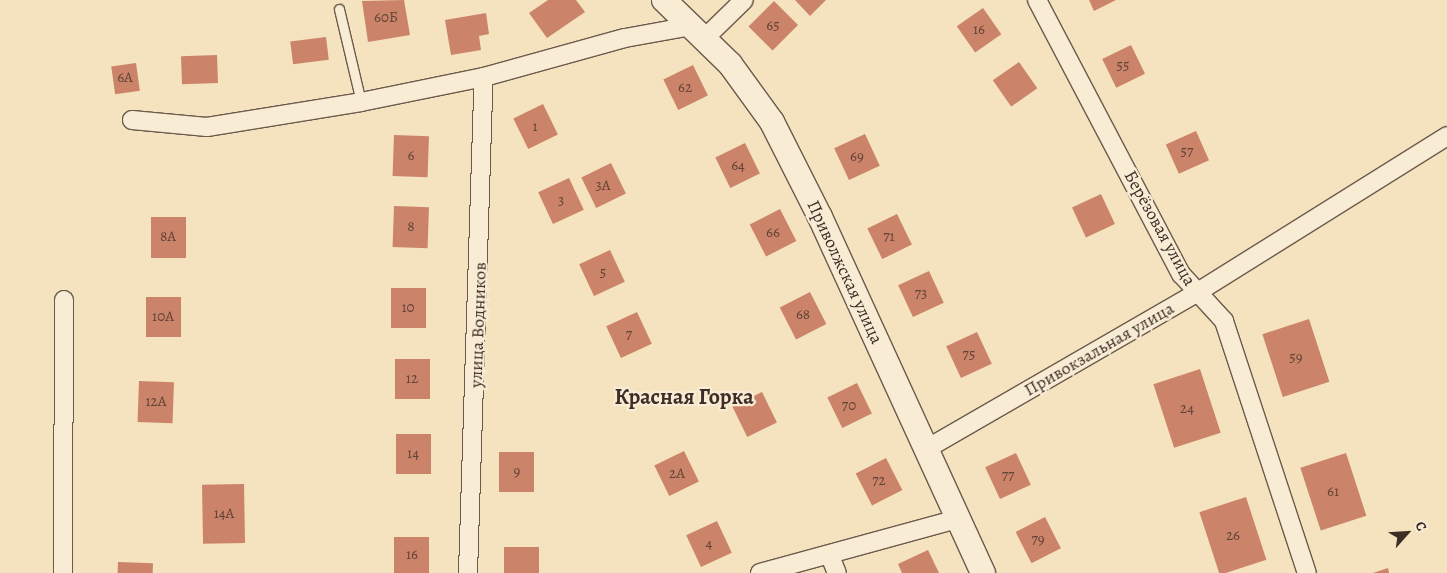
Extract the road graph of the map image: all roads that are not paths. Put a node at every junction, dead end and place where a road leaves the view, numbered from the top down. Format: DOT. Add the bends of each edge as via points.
graph roads {
  1 [pos="664,0"];
  2 [pos="744,0"];
  3 [pos="1037,0"];
  4 [pos="339,9"];
  5 [pos="699,32"];
  6 [pos="484,77"];
  7 [pos="361,102"];
  8 [pos="132,120"];
  9 [pos="1447,136"];
  10 [pos="1196,292"];
  11 [pos="64,300"];
  12 [pos="928,448"];
  13 [pos="958,519"];
  14 [pos="830,556"];
  15 [pos="63,573"];
  16 [pos="468,573"];
  17 [pos="760,573"];
  18 [pos="836,573"];
  19 [pos="984,573"];
  20 [pos="1307,573"];
  1 -- 5 [label="main road, Приволжская улица"];
  2 -- 5 [label="street"];
  3 -- 10 [label="street, Берёзовая улица" via="1181,274"];
  4 -- 7 [label="lane"];
  5 -- 6 [label="street" via="625,38"];
  5 -- 12 [label="main road, Приволжская улица" via="772,122"];
  6 -- 7 [label="street"];
  6 -- 16 [label="street, улица Водников"];
  7 -- 8 [label="street" via="207,127"];
  9 -- 10 [label="street, Привокзальная улица"];
  10 -- 12 [label="street, Привокзальная улица"];
  10 -- 20 [label="street, Берёзовая улица" via="1224,321"];
  11 -- 15 [label="street"];
  12 -- 13 [label="main road, Приволжская улица"];
  13 -- 14 [label="street"];
  13 -- 19 [label="main road, Приволжская улица"];
  14 -- 17 [label="street"];
  14 -- 18 [label="street"];
}
